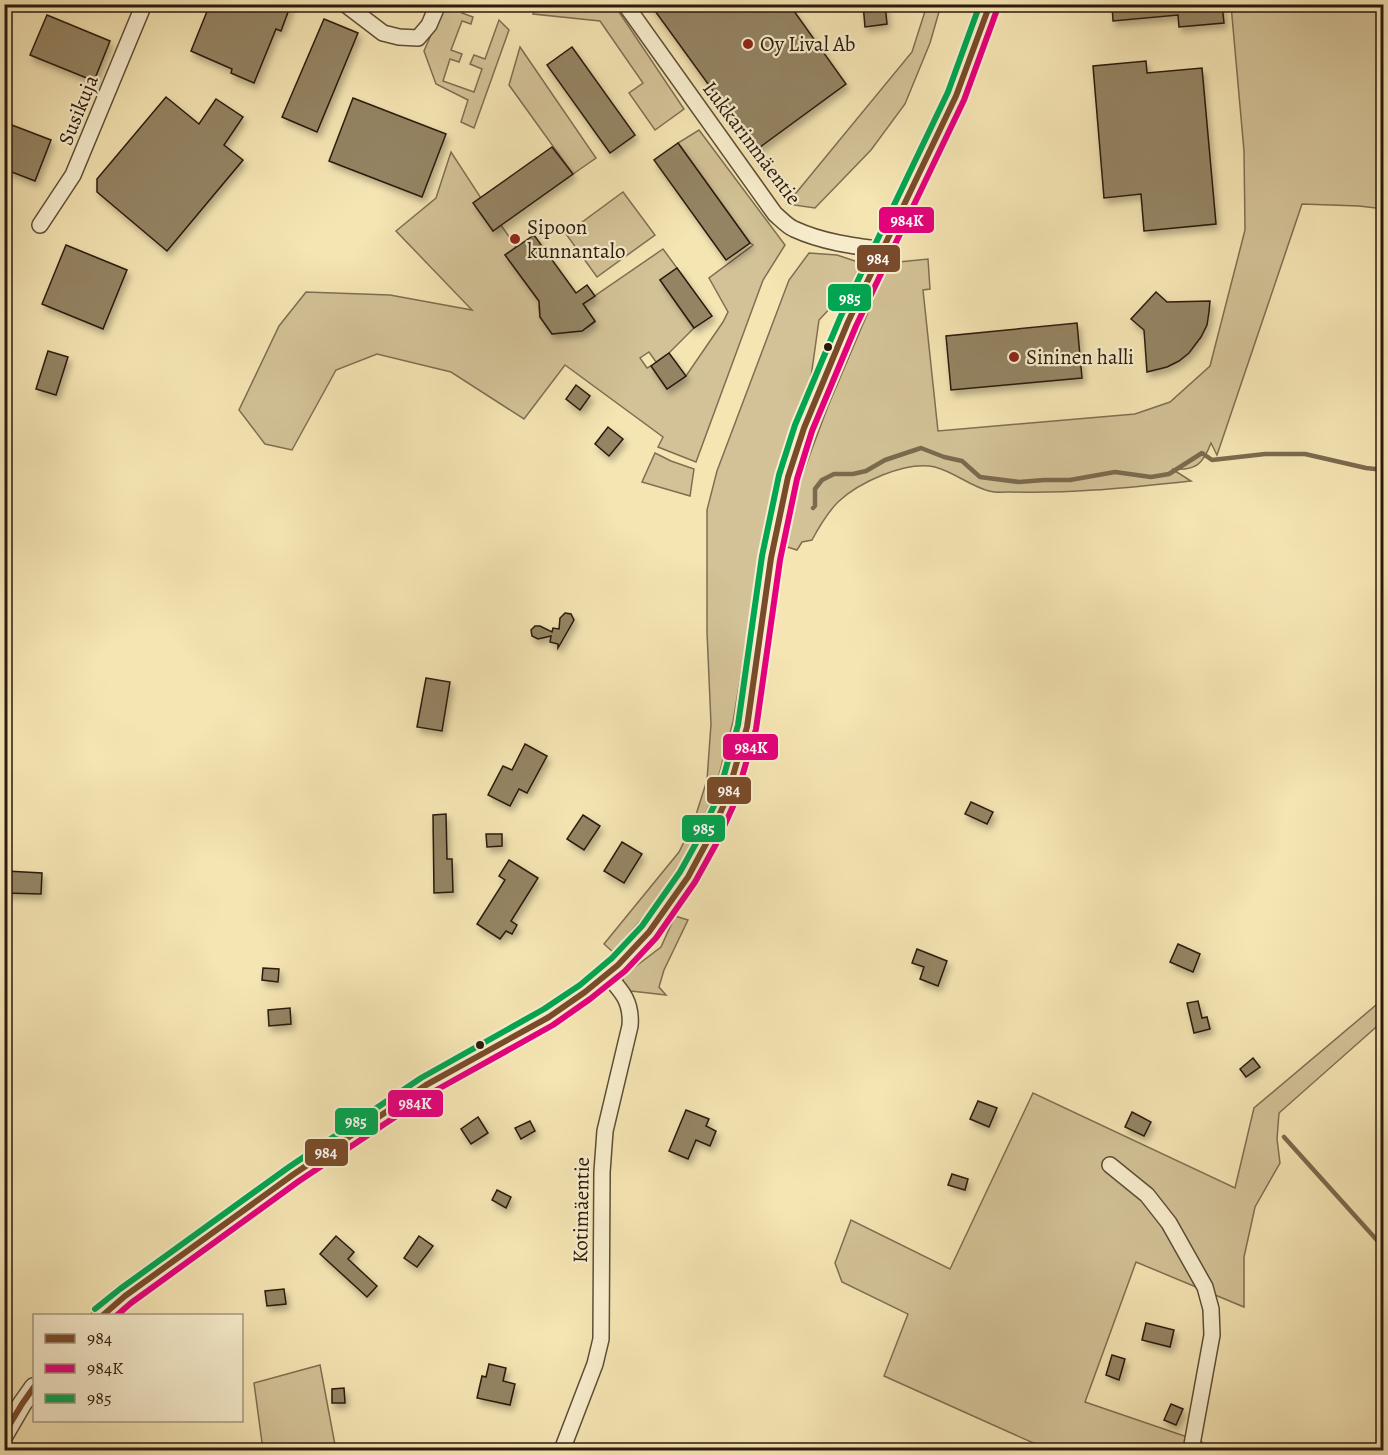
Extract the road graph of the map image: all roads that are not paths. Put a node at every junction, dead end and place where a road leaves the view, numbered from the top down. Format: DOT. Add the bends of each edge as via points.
graph roads {
  1 [pos="144,4"];
  2 [pos="345,4"];
  3 [pos="438,4"];
  4 [pos="625,4"];
  5 [pos="990,4"];
  6 [pos="40,225"];
  7 [pos="884,250"];
  8 [pos="607,975"];
  9 [pos="1110,1165"];
  10 [pos="103,1314"];
  11 [pos="33,1389"];
  12 [pos="4,1435"];
  13 [pos="562,1450"];
  14 [pos="1191,1450"];
  1 -- 6 [label="street, Susikuja" via="74,175"];
  2 -- 3 [label="street" via="383,33 418,38"];
  4 -- 7 [label="street, Lukkarinmäentie" via="775,214 792,228 811,236"];
  5 -- 7 [label="street" via="956,96"];
  7 -- 8 [label="street" via="826,374 788,477 771,558 747,727 726,800 688,877 649,932"];
  8 -- 10 [label="street" via="549,1017 426,1084 294,1174"];
  8 -- 13 [label="street, Kotimäentie" via="625,997 631,1012 605,1131 601,1339"];
  9 -- 14 [label="street" via="1147,1195 1169,1223 1209,1298 1212,1335"];
  11 -- 12 [label="street"];
}
